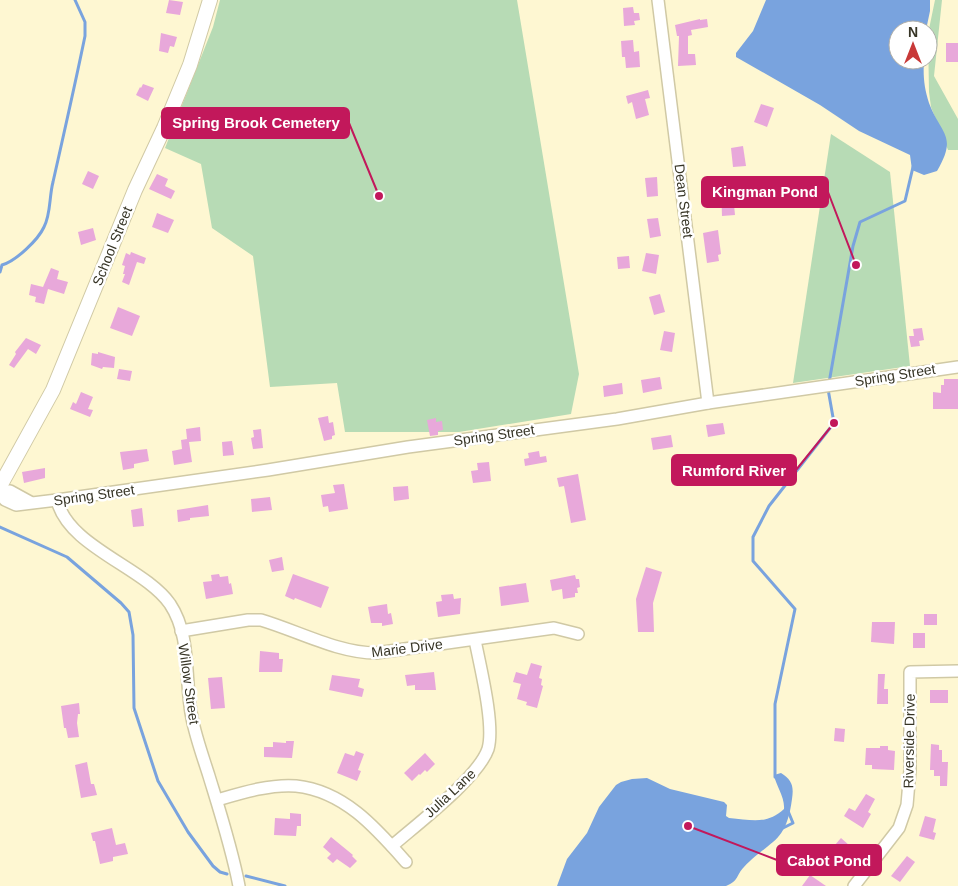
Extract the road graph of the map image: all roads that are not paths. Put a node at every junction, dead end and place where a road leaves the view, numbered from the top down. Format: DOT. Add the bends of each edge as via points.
graph roads {
  1 [pos="210,0"];
  2 [pos="658,0"];
  3 [pos="958,366"];
  4 [pos="708,403"];
  5 [pos="0,486"];
  6 [pos="0,492"];
  7 [pos="57,500"];
  8 [pos="181,631"];
  9 [pos="578,634"];
  10 [pos="475,640"];
  11 [pos="958,671"];
  12 [pos="217,800"];
  13 [pos="392,846"];
  14 [pos="406,862"];
  15 [pos="239,886"];
  16 [pos="854,886"];
  1 -- 5 [label="main road, School Street" via="190,65 53,390"];
  2 -- 4 [label="street, Dean Street"];
  3 -- 4 [label="street, Spring Street"];
  4 -- 7 [label="street, Spring Street"];
  6 -- 7 [label="street, Spring Street" via="10,491 30,502"];
  7 -- 8 [label="street, Willow Street" via="62,516 69,524 169,602"];
  8 -- 10 [label="street, Marie Drive" via="261,620 360,653"];
  8 -- 12 [label="street, Willow Street" via="186,648 192,719"];
  9 -- 10 [label="street, Marie Drive" via="554,628"];
  10 -- 13 [label="street, Julia Lane" via="485,690 488,748 482,762 461,786"];
  11 -- 16 [label="street, Riverside Drive" via="910,672 910,770 905,812 899,828"];
  12 -- 13 [label="street" via="265,788 295,786 324,792 350,806"];
  12 -- 15 [label="street, Willow Street"];
  13 -- 14 [label="street"];
}
